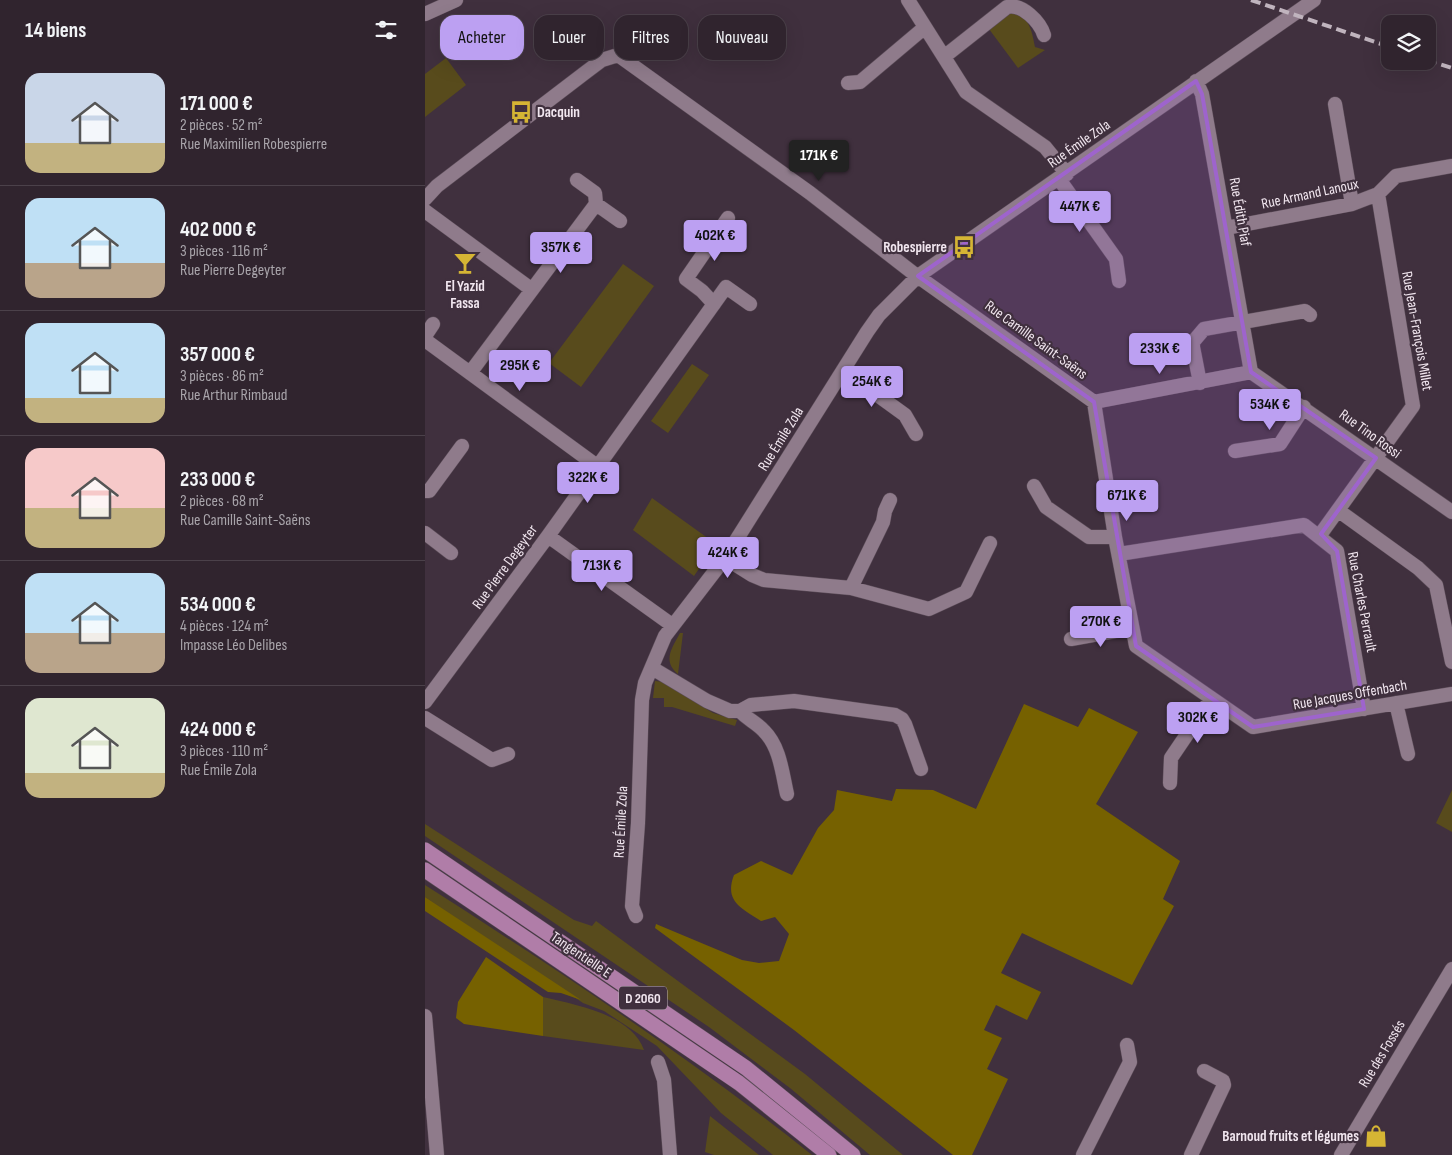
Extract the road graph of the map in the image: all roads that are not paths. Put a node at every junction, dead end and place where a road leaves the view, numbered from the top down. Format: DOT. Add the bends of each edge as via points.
graph roads {
  1 [pos="455,0"];
  2 [pos="908,0"];
  3 [pos="1314,0"];
  4 [pos="425,14"];
  5 [pos="924,28"];
  6 [pos="1044,35"];
  7 [pos="945,56"];
  8 [pos="1196,81"];
  9 [pos="848,83"];
  10 [pos="1335,104"];
  11 [pos="1452,166"];
  12 [pos="1063,176"];
  13 [pos="577,180"];
  14 [pos="1378,194"];
  15 [pos="425,199"];
  16 [pos="596,204"];
  17 [pos="1353,204"];
  18 [pos="425,212"];
  19 [pos="728,218"];
  20 [pos="620,221"];
  21 [pos="1226,228"];
  22 [pos="918,276"];
  23 [pos="1119,281"];
  24 [pos="531,289"];
  25 [pos="714,304"];
  26 [pos="750,304"];
  27 [pos="1310,315"];
  28 [pos="1241,322"];
  29 [pos="433,324"];
  30 [pos="425,336"];
  31 [pos="425,340"];
  32 [pos="843,370"];
  33 [pos="1251,372"];
  34 [pos="469,373"];
  35 [pos="1200,383"];
  36 [pos="1094,402"];
  37 [pos="1304,407"];
  38 [pos="916,434"];
  39 [pos="462,446"];
  40 [pos="1235,451"];
  41 [pos="1376,458"];
  42 [pos="597,466"];
  43 [pos="1034,486"];
  44 [pos="425,491"];
  45 [pos="890,500"];
  46 [pos="1339,511"];
  47 [pos="1452,512"];
  48 [pos="425,533"];
  49 [pos="1320,535"];
  50 [pos="548,536"];
  51 [pos="1115,537"];
  52 [pos="990,543"];
  53 [pos="451,553"];
  54 [pos="1119,554"];
  55 [pos="725,558"];
  56 [pos="851,588"];
  57 [pos="672,625"];
  58 [pos="1132,628"];
  59 [pos="1071,639"];
  60 [pos="1452,662"];
  61 [pos="652,668"];
  62 [pos="1452,694"];
  63 [pos="1211,699"];
  64 [pos="425,702"];
  65 [pos="1397,703"];
  66 [pos="1364,709"];
  67 [pos="740,711"];
  68 [pos="425,718"];
  69 [pos="508,754"];
  70 [pos="1408,754"];
  71 [pos="921,769"];
  72 [pos="1170,783"];
  73 [pos="787,794"];
  74 [pos="425,850"];
  75 [pos="425,870"];
  76 [pos="636,916"];
  77 [pos="1452,969"];
  78 [pos="425,1016"];
  79 [pos="1127,1045"];
  80 [pos="658,1062"];
  81 [pos="1204,1071"];
  82 [pos="437,1155"];
  83 [pos="670,1155"];
  84 [pos="829,1155"];
  85 [pos="853,1155"];
  86 [pos="1083,1155"];
  87 [pos="1191,1155"];
  88 [pos="1341,1155"];
  1 -- 4 [label="street"];
  2 -- 5 [label="street"];
  3 -- 8 [label="street, Rue Émile Zola"];
  5 -- 7 [label="street"];
  5 -- 9 [label="street" via="860,82"];
  6 -- 7 [label="street" via="1041,26 1018,6 1007,6"];
  7 -- 12 [label="street" via="966,92 1045,147"];
  8 -- 12 [label="street, Rue Émile Zola"];
  8 -- 21 [label="street, Rue Édith Piaf" via="1202,94"];
  10 -- 17 [label="street"];
  11 -- 14 [label="street, Rue Armand Lanoux" via="1396,176"];
  12 -- 22 [label="street, Rue Émile Zola"];
  12 -- 23 [label="street" via="1116,259"];
  13 -- 16 [label="street" via="595,193"];
  14 -- 17 [label="street, Rue Armand Lanoux"];
  14 -- 41 [label="street, Rue Jean-François Millet" via="1413,406"];
  15 -- 22 [label="street, Rue Camille Saint-Saëns" via="437,186 602,60 618,55 810,193"];
  16 -- 20 [label="street"];
  16 -- 24 [label="street"];
  17 -- 21 [label="street, Rue Armand Lanoux"];
  18 -- 24 [label="street"];
  19 -- 25 [label="street" via="685,279"];
  21 -- 28 [label="street, Rue Édith Piaf"];
  22 -- 32 [label="street, Rue Émile Zola" via="879,315"];
  22 -- 36 [label="street, Rue Camille Saint-Saëns"];
  24 -- 34 [label="street"];
  25 -- 26 [label="street, Rue Pierre Degeyter" via="726,287"];
  25 -- 42 [label="street, Rue Pierre Degeyter"];
  27 -- 28 [label="street" via="1305,310"];
  28 -- 33 [label="street, Rue Édith Piaf"];
  28 -- 35 [label="street" via="1205,329 1193,342"];
  29 -- 30 [label="street"];
  31 -- 34 [label="street"];
  32 -- 38 [label="street" via="905,415"];
  32 -- 55 [label="street, Rue Émile Zola"];
  33 -- 35 [label="street"];
  33 -- 37 [label="street, Rue Tino Rossi"];
  34 -- 42 [label="street"];
  35 -- 36 [label="street"];
  36 -- 51 [label="street"];
  37 -- 40 [label="street" via="1280,444"];
  37 -- 41 [label="street, Rue Tino Rossi"];
  39 -- 44 [label="street"];
  41 -- 46 [label="street, Rue Jean-François Millet"];
  41 -- 47 [label="street, Rue Tino Rossi"];
  42 -- 50 [label="street, Rue Pierre Degeyter"];
  43 -- 51 [label="street" via="1046,507 1089,538"];
  45 -- 56 [label="street" via="883,522"];
  46 -- 49 [label="street, Rue Jean-François Millet"];
  46 -- 60 [label="street" via="1418,568 1436,585"];
  48 -- 53 [label="street"];
  49 -- 54 [label="street, Rue Charles Perrault" via="1298,524"];
  49 -- 66 [label="street, Rue Charles Perrault" via="1337,550"];
  50 -- 57 [label="street"];
  50 -- 64 [label="street, Rue Pierre Degeyter"];
  51 -- 54 [label="street"];
  52 -- 56 [label="street" via="966,592 929,609"];
  54 -- 58 [label="street"];
  55 -- 56 [label="street" via="764,580"];
  55 -- 57 [label="street, Rue Émile Zola"];
  57 -- 61 [label="street, Rue Émile Zola"];
  58 -- 59 [label="street"];
  58 -- 63 [label="street" via="1136,646"];
  61 -- 67 [label="street" via="720,708"];
  61 -- 76 [label="street, Rue Émile Zola" via="642,700 632,906"];
  62 -- 65 [label="street, Rue Jacques Offenbach"];
  63 -- 66 [label="street, Rue Jacques Offenbach" via="1253,727"];
  63 -- 72 [label="street" via="1171,758"];
  65 -- 66 [label="street, Rue Jacques Offenbach"];
  65 -- 70 [label="street"];
  67 -- 71 [label="street" via="751,705 794,701 895,716 903,719"];
  67 -- 73 [label="street" via="773,741"];
  68 -- 69 [label="street" via="492,760"];
  74 -- 85 [label="main road, Tangentielle E / D 2060" via="746,1068"];
  75 -- 84 [label="main road, Tangentielle E / D 2060" via="739,1083"];
  77 -- 88 [label="street, Rue des Fossés"];
  78 -- 82 [label="street"];
  79 -- 86 [label="street" via="1130,1062"];
  80 -- 83 [label="street" via="664,1080"];
  81 -- 87 [label="street" via="1223,1081 1224,1085"];
}
